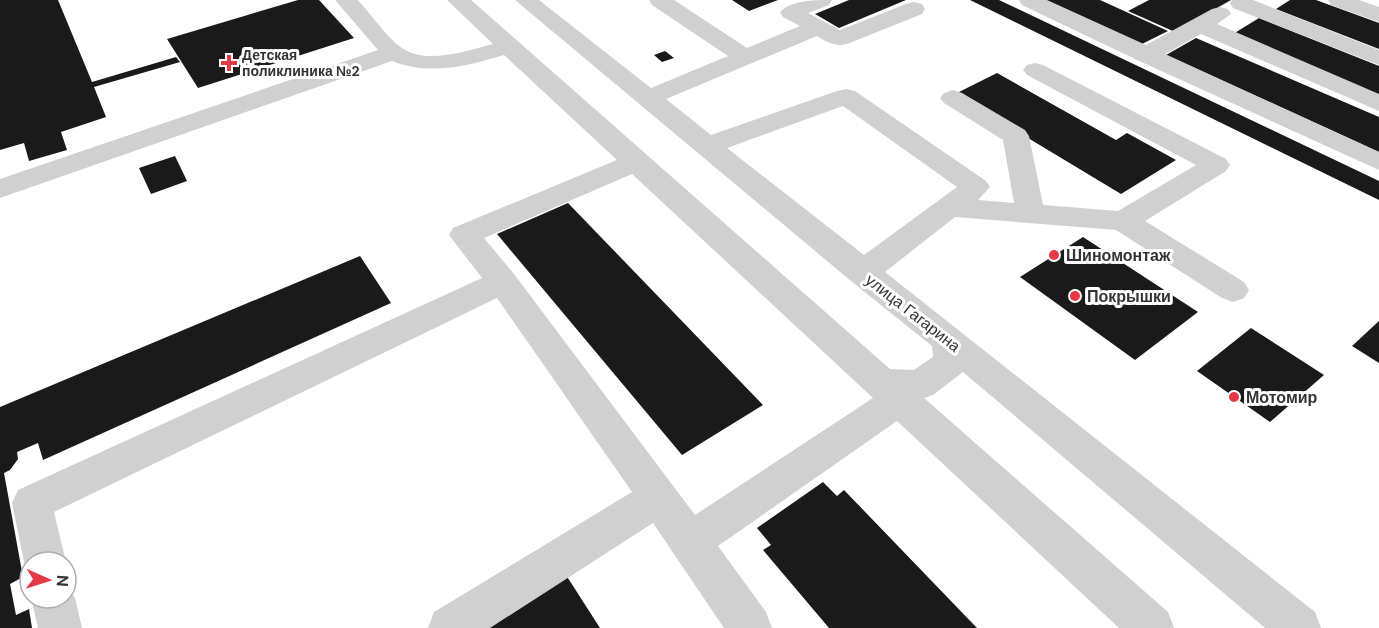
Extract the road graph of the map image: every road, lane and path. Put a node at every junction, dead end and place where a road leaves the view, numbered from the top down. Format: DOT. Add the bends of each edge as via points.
graph roads {
  1 [pos="346,0"];
  2 [pos="458,0"];
  3 [pos="526,0"];
  4 [pos="660,0"];
  5 [pos="821,0"];
  6 [pos="1029,0"];
  7 [pos="1339,0"];
  8 [pos="1244,2"];
  9 [pos="914,9"];
  10 [pos="1379,15"];
  11 [pos="1200,25"];
  12 [pos="818,27"];
  13 [pos="510,46"];
  14 [pos="393,53"];
  15 [pos="1145,55"];
  16 [pos="745,57"];
  17 [pos="1379,58"];
  18 [pos="1035,70"];
  19 [pos="647,98"];
  20 [pos="953,98"];
  21 [pos="1379,103"];
  22 [pos="707,146"];
  23 [pos="637,161"];
  24 [pos="1379,162"];
  25 [pos="0,189"];
  26 [pos="949,207"];
  27 [pos="1030,213"];
  28 [pos="1123,221"];
  29 [pos="862,273"];
  30 [pos="503,282"];
  31 [pos="1233,290"];
  32 [pos="948,340"];
  33 [pos="890,391"];
  34 [pos="657,498"];
  35 [pos="690,542"];
  36 [pos="42,550"];
  37 [pos="56,610"];
  38 [pos="60,628"];
  39 [pos="450,628"];
  40 [pos="750,628"];
  41 [pos="1152,628"];
  42 [pos="1299,628"];
  1 -- 14 [label="street"];
  2 -- 13 [label="street"];
  3 -- 19 [label="street, улица Гагарина"];
  4 -- 16 [label="street"];
  5 -- 12 [label="street" via="791,12"];
  6 -- 15 [label="street"];
  7 -- 10 [label="street"];
  8 -- 11 [label="street"];
  8 -- 17 [label="street"];
  9 -- 12 [label="street" via="839,39"];
  11 -- 15 [label="street"];
  11 -- 21 [label="street"];
  12 -- 16 [label="street"];
  13 -- 14 [label="street" via="451,62 408,61"];
  13 -- 23 [label="street"];
  14 -- 25 [label="street"];
  15 -- 24 [label="street"];
  16 -- 19 [label="street"];
  18 -- 28 [label="street" via="1216,165"];
  19 -- 22 [label="street, улица Гагарина"];
  20 -- 27 [label="street" via="1016,136"];
  22 -- 26 [label="street" via="846,96 976,187"];
  22 -- 29 [label="street, улица Гагарина"];
  23 -- 30 [label="street" via="464,235"];
  23 -- 33 [label="street"];
  26 -- 27 [label="street"];
  26 -- 29 [label="street"];
  27 -- 28 [label="street"];
  28 -- 31 [label="street"];
  29 -- 32 [label="street, улица Гагарина"];
  30 -- 34 [label="street"];
  30 -- 36 [label="street" via="32,503"];
  32 -- 33 [label="street" via="951,362 920,386"];
  32 -- 42 [label="street, улица Гагарина"];
  33 -- 35 [label="street"];
  33 -- 41 [label="street"];
  34 -- 35 [label="street"];
  34 -- 39 [label="street"];
  35 -- 40 [label="street"];
  37 -- 38 [label="street"];
}
